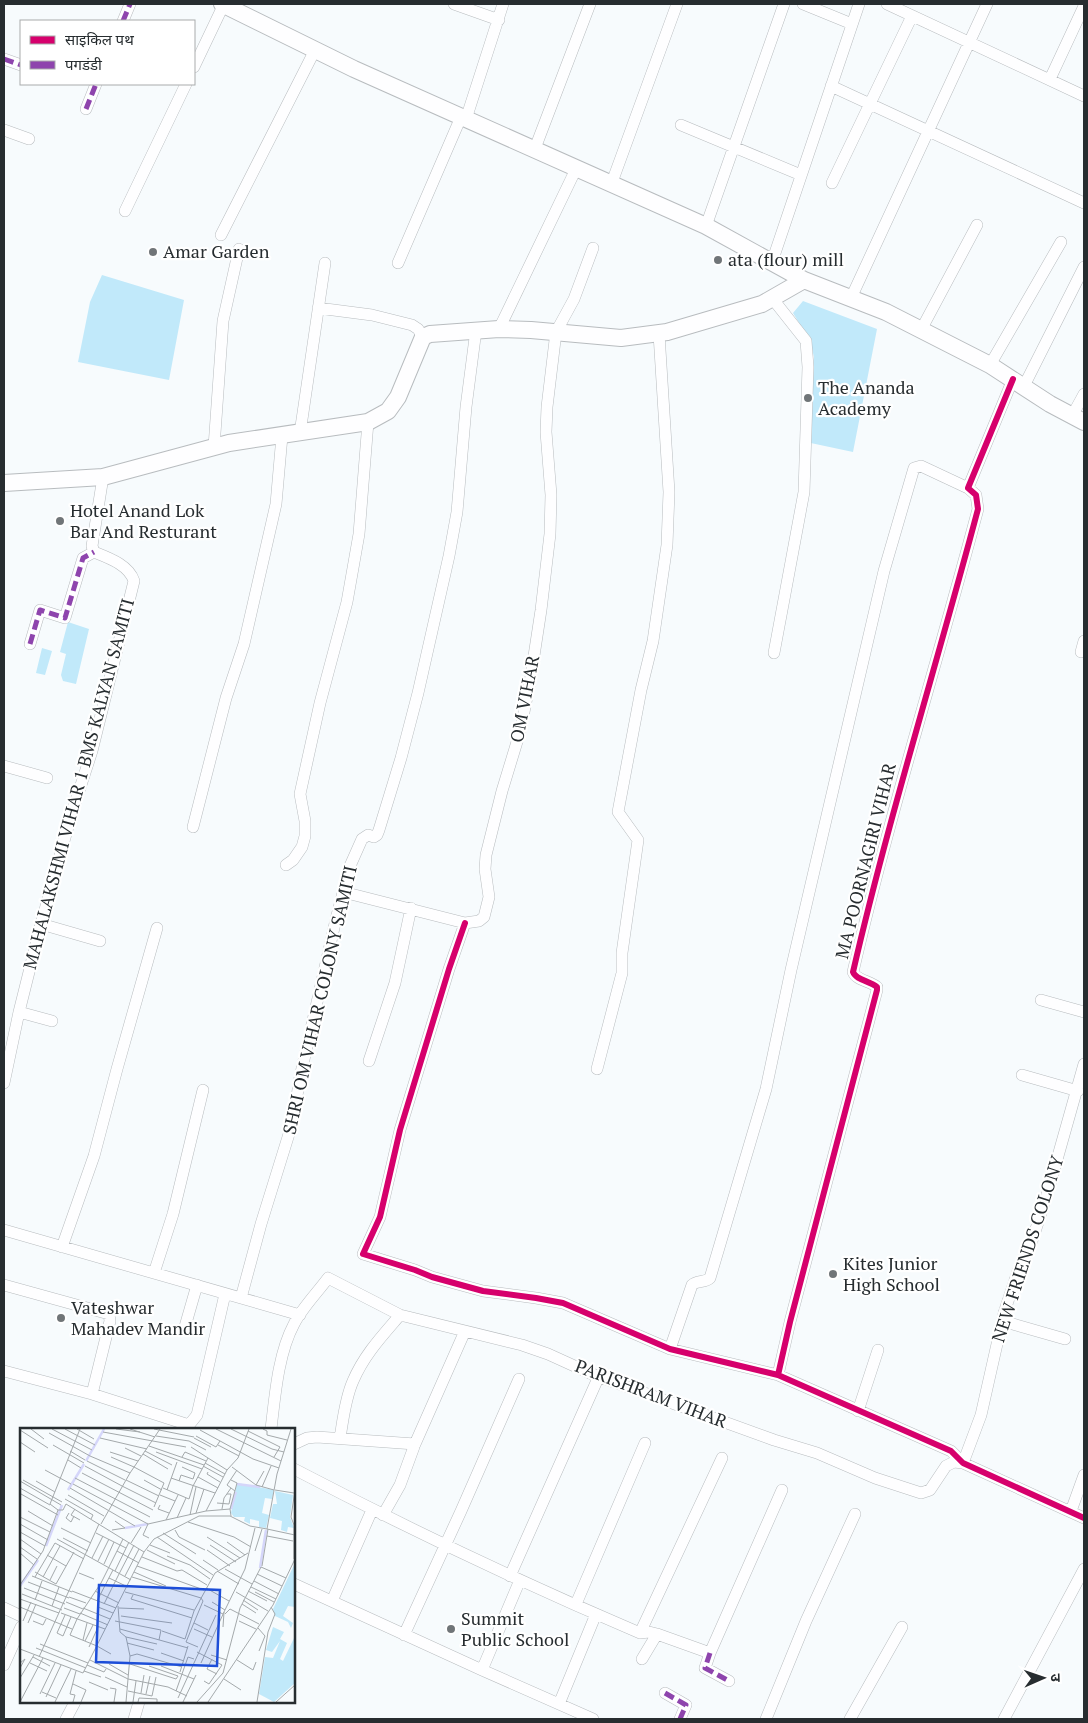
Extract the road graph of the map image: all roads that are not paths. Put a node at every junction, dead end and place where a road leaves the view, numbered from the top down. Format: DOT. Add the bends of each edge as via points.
graph roads {
  1 [pos="130,4"];
  2 [pos="454,4"];
  3 [pos="503,4"];
  4 [pos="590,4"];
  5 [pos="676,4"];
  6 [pos="784,4"];
  7 [pos="803,4"];
  8 [pos="859,4"];
  9 [pos="887,4"];
  10 [pos="987,4"];
  11 [pos="227,5"];
  12 [pos="1084,6"];
  13 [pos="907,10"];
  14 [pos="122,20"];
  15 [pos="498,20"];
  16 [pos="852,24"];
  17 [pos="969,42"];
  18 [pos="315,50"];
  19 [pos="4,59"];
  20 [pos="20,65"];
  21 [pos="195,65"];
  22 [pos="1050,79"];
  23 [pos="96,85"];
  24 [pos="186,85"];
  25 [pos="831,86"];
  26 [pos="1084,96"];
  27 [pos="869,104"];
  28 [pos="86,109"];
  29 [pos="464,118"];
  30 [pos="681,125"];
  31 [pos="4,130"];
  32 [pos="928,132"];
  33 [pos="29,139"];
  34 [pos="733,147"];
  35 [pos="534,151"];
  36 [pos="576,169"];
  37 [pos="801,175"];
  38 [pos="832,183"];
  39 [pos="611,185"];
  40 [pos="1084,202"];
  41 [pos="125,211"];
  42 [pos="977,225"];
  43 [pos="706,226"];
  44 [pos="222,235"];
  45 [pos="1061,242"];
  46 [pos="593,248"];
  47 [pos="239,249"];
  48 [pos="772,262"];
  49 [pos="325,263"];
  50 [pos="398,263"];
  51 [pos="1084,267"];
  52 [pos="804,280"];
  53 [pos="772,298"];
  54 [pos="851,298"];
  55 [pos="318,308"];
  56 [pos="499,329"];
  57 [pos="476,330"];
  58 [pos="921,330"];
  59 [pos="556,332"];
  60 [pos="658,334"];
  61 [pos="423,337"];
  62 [pos="990,365"];
  63 [pos="1019,383"];
  64 [pos="1084,394"];
  65 [pos="1078,419"];
  66 [pos="368,422"];
  67 [pos="300,433"];
  68 [pos="282,436"];
  69 [pos="214,447"];
  70 [pos="103,477"];
  71 [pos="4,483"];
  72 [pos="968,488"];
  73 [pos="94,552"];
  74 [pos="30,644"];
  75 [pos="774,653"];
  76 [pos="4,766"];
  77 [pos="47,778"];
  78 [pos="193,827"];
  79 [pos="286,865"];
  80 [pos="343,892"];
  81 [pos="411,908"];
  82 [pos="465,923"];
  83 [pos="41,924"];
  84 [pos="157,928"];
  85 [pos="100,941"];
  86 [pos="1041,1000"];
  87 [pos="19,1012"];
  88 [pos="1084,1012"];
  89 [pos="52,1021"];
  90 [pos="368,1061"];
  91 [pos="1084,1064"];
  92 [pos="597,1069"];
  93 [pos="1022,1075"];
  94 [pos="4,1083"];
  95 [pos="203,1090"];
  96 [pos="1078,1091"];
  97 [pos="4,1230"];
  98 [pos="62,1247"];
  99 [pos="154,1273"];
  100 [pos="4,1285"];
  101 [pos="197,1285"];
  102 [pos="226,1294"];
  103 [pos="241,1298"];
  104 [pos="300,1315"];
  105 [pos="400,1315"];
  106 [pos="1002,1321"];
  107 [pos="184,1330"];
  108 [pos="465,1331"];
  109 [pos="1064,1338"];
  110 [pos="670,1349"];
  111 [pos="878,1350"];
  112 [pos="4,1371"];
  113 [pos="778,1375"];
  114 [pos="600,1376"];
  115 [pos="519,1379"];
  116 [pos="92,1394"];
  117 [pos="858,1411"];
  118 [pos="188,1427"];
  119 [pos="270,1428"];
  120 [pos="340,1438"];
  121 [pos="645,1443"];
  122 [pos="295,1444"];
  123 [pos="415,1444"];
  124 [pos="722,1458"];
  125 [pos="963,1463"];
  126 [pos="295,1470"];
  127 [pos="1084,1475"];
  128 [pos="782,1490"];
  129 [pos="372,1510"];
  130 [pos="1071,1511"];
  131 [pos="855,1514"];
  132 [pos="383,1515"];
  133 [pos="1084,1518"];
  134 [pos="446,1545"];
  135 [pos="1084,1569"];
  136 [pos="515,1578"];
  137 [pos="295,1584"];
  138 [pos="332,1601"];
  139 [pos="576,1604"];
  140 [pos="4,1608"];
  141 [pos="596,1614"];
  142 [pos="20,1616"];
  143 [pos="902,1627"];
  144 [pos="20,1629"];
  145 [pos="640,1633"];
  146 [pos="657,1634"];
  147 [pos="404,1635"];
  148 [pos="710,1653"];
  149 [pos="642,1659"];
  150 [pos="4,1665"];
  151 [pos="482,1670"];
  152 [pos="728,1681"];
  153 [pos="665,1693"];
  154 [pos="74,1703"];
  155 [pos="139,1703"];
  156 [pos="559,1704"];
  157 [pos="66,1719"];
  158 [pos="134,1719"];
  159 [pos="593,1719"];
  160 [pos="680,1719"];
  161 [pos="766,1719"];
  162 [pos="850,1719"];
  163 [pos="1004,1719"];
  1 -- 14 [label="street"];
  2 -- 15 [label="street"];
  3 -- 15 [label="street"];
  4 -- 35 [label="street"];
  5 -- 39 [label="street"];
  6 -- 34 [label="street"];
  7 -- 16 [label="street"];
  8 -- 16 [label="street"];
  9 -- 13 [label="street"];
  10 -- 17 [label="street"];
  11 -- 18 [label="street"];
  11 -- 21 [label="street"];
  12 -- 22 [label="street"];
  13 -- 17 [label="street"];
  13 -- 27 [label="street"];
  15 -- 29 [label="street"];
  16 -- 25 [label="street"];
  17 -- 22 [label="street"];
  17 -- 32 [label="street"];
  18 -- 29 [label="street"];
  18 -- 44 [label="street"];
  19 -- 20 [label="street"];
  22 -- 26 [label="street"];
  23 -- 28 [label="street"];
  24 -- 41 [label="street"];
  25 -- 27 [label="street"];
  25 -- 37 [label="street"];
  27 -- 32 [label="street"];
  27 -- 38 [label="street"];
  29 -- 35 [label="street"];
  29 -- 50 [label="street"];
  30 -- 34 [label="street"];
  31 -- 33 [label="street"];
  32 -- 40 [label="street"];
  32 -- 54 [label="street"];
  34 -- 37 [label="street"];
  34 -- 43 [label="street"];
  35 -- 36 [label="street"];
  36 -- 39 [label="street"];
  36 -- 56 [label="street"];
  37 -- 48 [label="street"];
  39 -- 43 [label="street"];
  42 -- 58 [label="street"];
  43 -- 48 [label="street"];
  45 -- 62 [label="street"];
  46 -- 59 [label="street" via="574,299"];
  47 -- 69 [label="street" via="223,321"];
  48 -- 52 [label="street"];
  49 -- 55 [label="street"];
  51 -- 63 [label="street"];
  52 -- 53 [label="street"];
  52 -- 54 [label="street"];
  53 -- 60 [label="street" via="762,304"];
  53 -- 75 [label="street" via="806,341 808,367 804,492"];
  54 -- 58 [label="street"];
  55 -- 61 [label="street" via="372,315 412,325"];
  55 -- 67 [label="street"];
  56 -- 57 [label="street"];
  56 -- 59 [label="street"];
  57 -- 61 [label="street"];
  57 -- 80 [label="street, SHRI OM VIHAR COLONY SAMITI" via="455,521 418,694 379,830 374,837 368,835 362,840"];
  58 -- 62 [label="street"];
  59 -- 60 [label="street" via="621,338"];
  59 -- 82 [label="street, OM VIHAR" via="546,406 550,534 530,682 520,732 486,855 487,909 479,921"];
  60 -- 92 [label="street" via="669,492 667,545 653,640 618,812 638,840 622,973"];
  61 -- 66 [label="street" via="398,396 388,411"];
  62 -- 63 [label="street"];
  63 -- 65 [label="street"];
  63 -- 72 [label="street"];
  64 -- 65 [label="street"];
  66 -- 67 [label="street"];
  66 -- 79 [label="street" via="359,534 347,602 300,794 305,836 302,847"];
  67 -- 68 [label="street"];
  68 -- 69 [label="street"];
  68 -- 78 [label="street" via="276,504 244,644 226,698"];
  69 -- 70 [label="street"];
  70 -- 71 [label="street"];
  70 -- 73 [label="street" via="92,546"];
  72 -- 110 [label="street" via="921,466 914,468 877,600 766,1089 710,1278 692,1285"];
  72 -- 113 [label="street, MA POORNAGIRI VIHAR" via="976,496 978,509 874,881 853,972 877,990"];
  73 -- 74 [label="street" via="83,558 65,618 40,610"];
  73 -- 83 [label="street, MAHALAKSHMI VIHAR 1 BMS KALYAN SAMITI" via="112,559 132,574 134,581 92,752"];
  76 -- 77 [label="street"];
  80 -- 81 [label="street"];
  80 -- 103 [label="street, SHRI OM VIHAR COLONY SAMITI" via="292,1121"];
  81 -- 82 [label="street"];
  81 -- 90 [label="street" via="395,983"];
  82 -- 110 [label="street" via="400,1130 380,1217 363,1254 483,1291 563,1303"];
  83 -- 85 [label="street"];
  83 -- 87 [label="street, MAHALAKSHMI VIHAR 1 BMS KALYAN SAMITI"];
  84 -- 98 [label="street" via="94,1156"];
  86 -- 88 [label="street"];
  87 -- 89 [label="street"];
  87 -- 94 [label="street, MAHALAKSHMI VIHAR 1 BMS KALYAN SAMITI"];
  91 -- 96 [label="street, NEW FRIENDS COLONY"];
  93 -- 96 [label="street"];
  95 -- 99 [label="street" via="173,1214"];
  96 -- 106 [label="street, NEW FRIENDS COLONY" via="1047,1196"];
  97 -- 98 [label="street"];
  98 -- 99 [label="street"];
  99 -- 101 [label="street"];
  100 -- 116 [label="street" via="109,1314"];
  101 -- 102 [label="street"];
  101 -- 107 [label="street"];
  102 -- 103 [label="street"];
  102 -- 118 [label="street" via="197,1415"];
  103 -- 104 [label="street"];
  104 -- 105 [label="street, PARISHRAM VIHAR" via="328,1278"];
  104 -- 119 [label="street" via="286,1346"];
  105 -- 108 [label="street, PARISHRAM VIHAR"];
  105 -- 120 [label="street" via="376,1342 352,1382"];
  106 -- 109 [label="street"];
  106 -- 125 [label="street, NEW FRIENDS COLONY" via="981,1415"];
  108 -- 114 [label="street, PARISHRAM VIHAR" via="522,1344"];
  108 -- 123 [label="street"];
  110 -- 113 [label="street"];
  111 -- 117 [label="street"];
  112 -- 116 [label="street"];
  113 -- 117 [label="street"];
  114 -- 125 [label="street, PARISHRAM VIHAR" via="921,1493 930,1490 946,1466 954,1462"];
  114 -- 136 [label="street"];
  115 -- 134 [label="street"];
  116 -- 118 [label="street"];
  117 -- 125 [label="street" via="951,1451"];
  120 -- 122 [label="street" via="307,1438"];
  120 -- 123 [label="street"];
  121 -- 139 [label="street"];
  123 -- 132 [label="street" via="400,1485"];
  124 -- 145 [label="street"];
  125 -- 130 [label="street"];
  126 -- 129 [label="street"];
  127 -- 130 [label="street"];
  128 -- 148 [label="street"];
  129 -- 132 [label="street"];
  129 -- 138 [label="street"];
  130 -- 133 [label="street"];
  131 -- 161 [label="street"];
  132 -- 134 [label="street"];
  134 -- 136 [label="street"];
  134 -- 147 [label="street"];
  135 -- 163 [label="street"];
  136 -- 139 [label="street"];
  136 -- 151 [label="street"];
  137 -- 138 [label="street"];
  138 -- 147 [label="street"];
  139 -- 141 [label="street"];
  140 -- 142 [label="street"];
  141 -- 145 [label="street"];
  141 -- 156 [label="street"];
  143 -- 162 [label="street"];
  144 -- 150 [label="street"];
  145 -- 146 [label="street"];
  146 -- 148 [label="street"];
  146 -- 149 [label="street"];
  147 -- 151 [label="street"];
  148 -- 152 [label="street" via="705,1668"];
  151 -- 156 [label="street"];
  153 -- 160 [label="street" via="686,1705"];
  154 -- 157 [label="street"];
  155 -- 158 [label="street"];
  156 -- 159 [label="street"];
}
